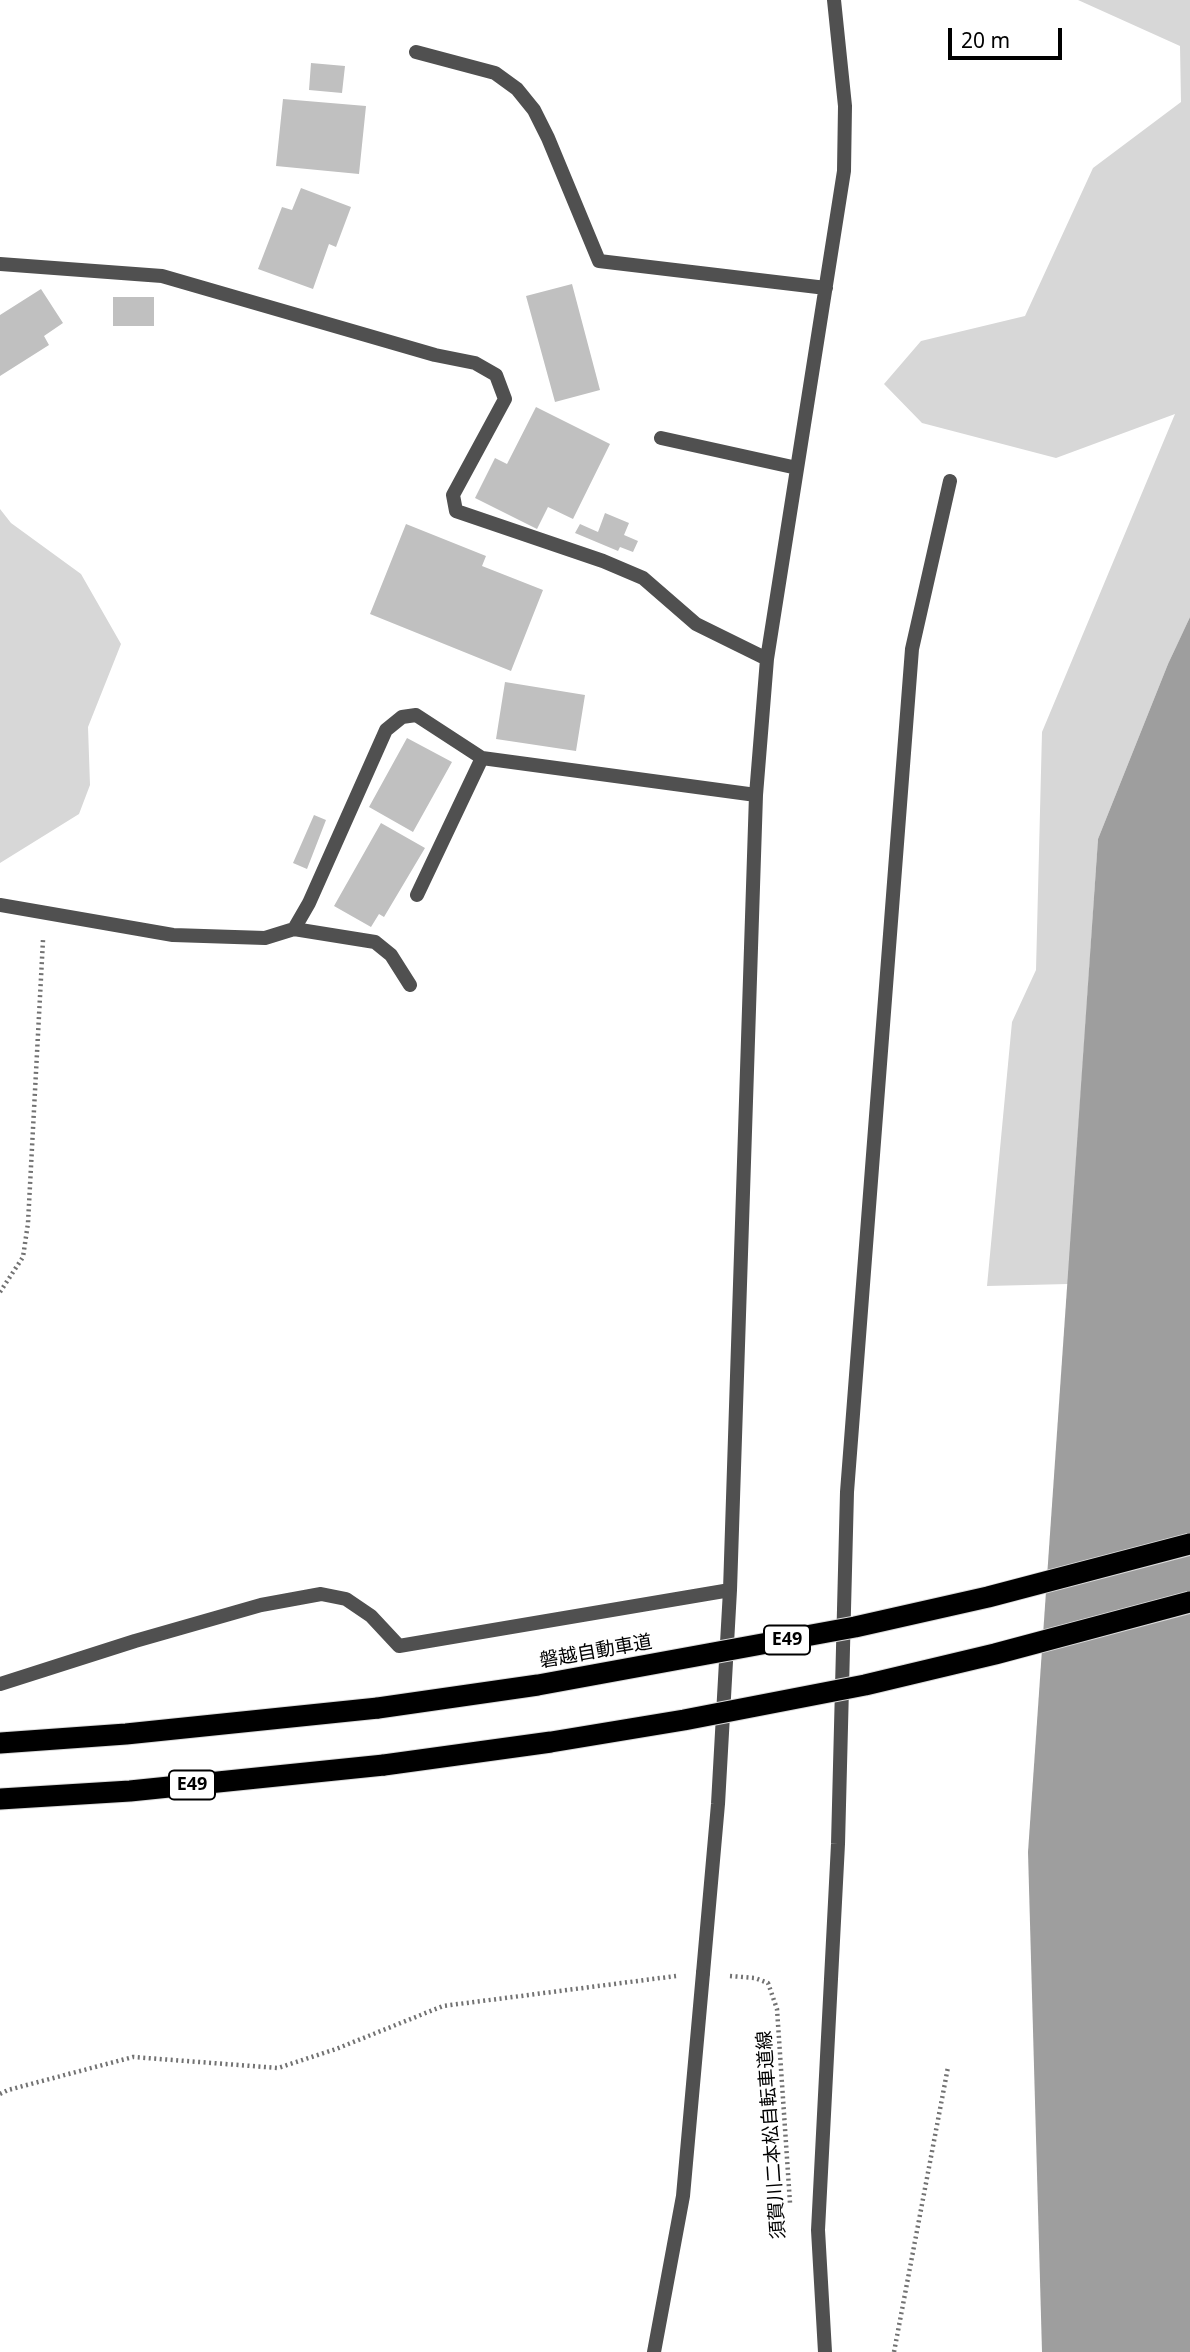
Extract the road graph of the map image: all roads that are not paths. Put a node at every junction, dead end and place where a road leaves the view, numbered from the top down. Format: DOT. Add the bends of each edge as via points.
graph roads {
  1 [pos="848,0"];
  2 [pos="835,7"];
  3 [pos="416,52"];
  4 [pos="0,264"];
  5 [pos="826,288"];
  6 [pos="661,438"];
  7 [pos="797,468"];
  8 [pos="950,481"];
  9 [pos="767,659"];
  10 [pos="482,758"];
  11 [pos="756,795"];
  12 [pos="417,895"];
  13 [pos="0,905"];
  14 [pos="294,929"];
  15 [pos="410,985"];
  16 [pos="1190,1544"];
  17 [pos="730,1590"];
  18 [pos="1190,1602"];
  19 [pos="0,1684"];
  20 [pos="0,1743"];
  21 [pos="0,1799"];
  22 [pos="654,2352"];
  23 [pos="825,2352"];
  1 -- 2 [label="street"];
  2 -- 5 [label="street" via="845,106 844,171"];
  3 -- 5 [label="street" via="495,73 517,89 548,138 599,261"];
  4 -- 9 [label="street" via="162,276 475,363 496,375 505,399 453,495 456,510 643,578 696,624"];
  5 -- 7 [label="street"];
  6 -- 7 [label="street"];
  7 -- 9 [label="street"];
  8 -- 23 [label="street" via="912,649 847,1492 838,1844 818,2230"];
  9 -- 11 [label="street"];
  10 -- 11 [label="street"];
  10 -- 12 [label="street"];
  10 -- 14 [label="street" via="416,715 402,717 386,730"];
  11 -- 17 [label="street"];
  13 -- 14 [label="street" via="173,935 265,938"];
  14 -- 15 [label="street" via="374,942 391,956"];
  16 -- 20 [label="highway, 磐越自動車道 / E49, bridge" via="855,1627 538,1685 378,1708"];
  17 -- 19 [label="street" via="399,1646 371,1616 346,1599 321,1594 248,1609"];
  17 -- 22 [label="street" via="718,1804 683,2196"];
  18 -- 21 [label="highway, E49, bridge" via="852,1687 684,1720 384,1765"];
}
